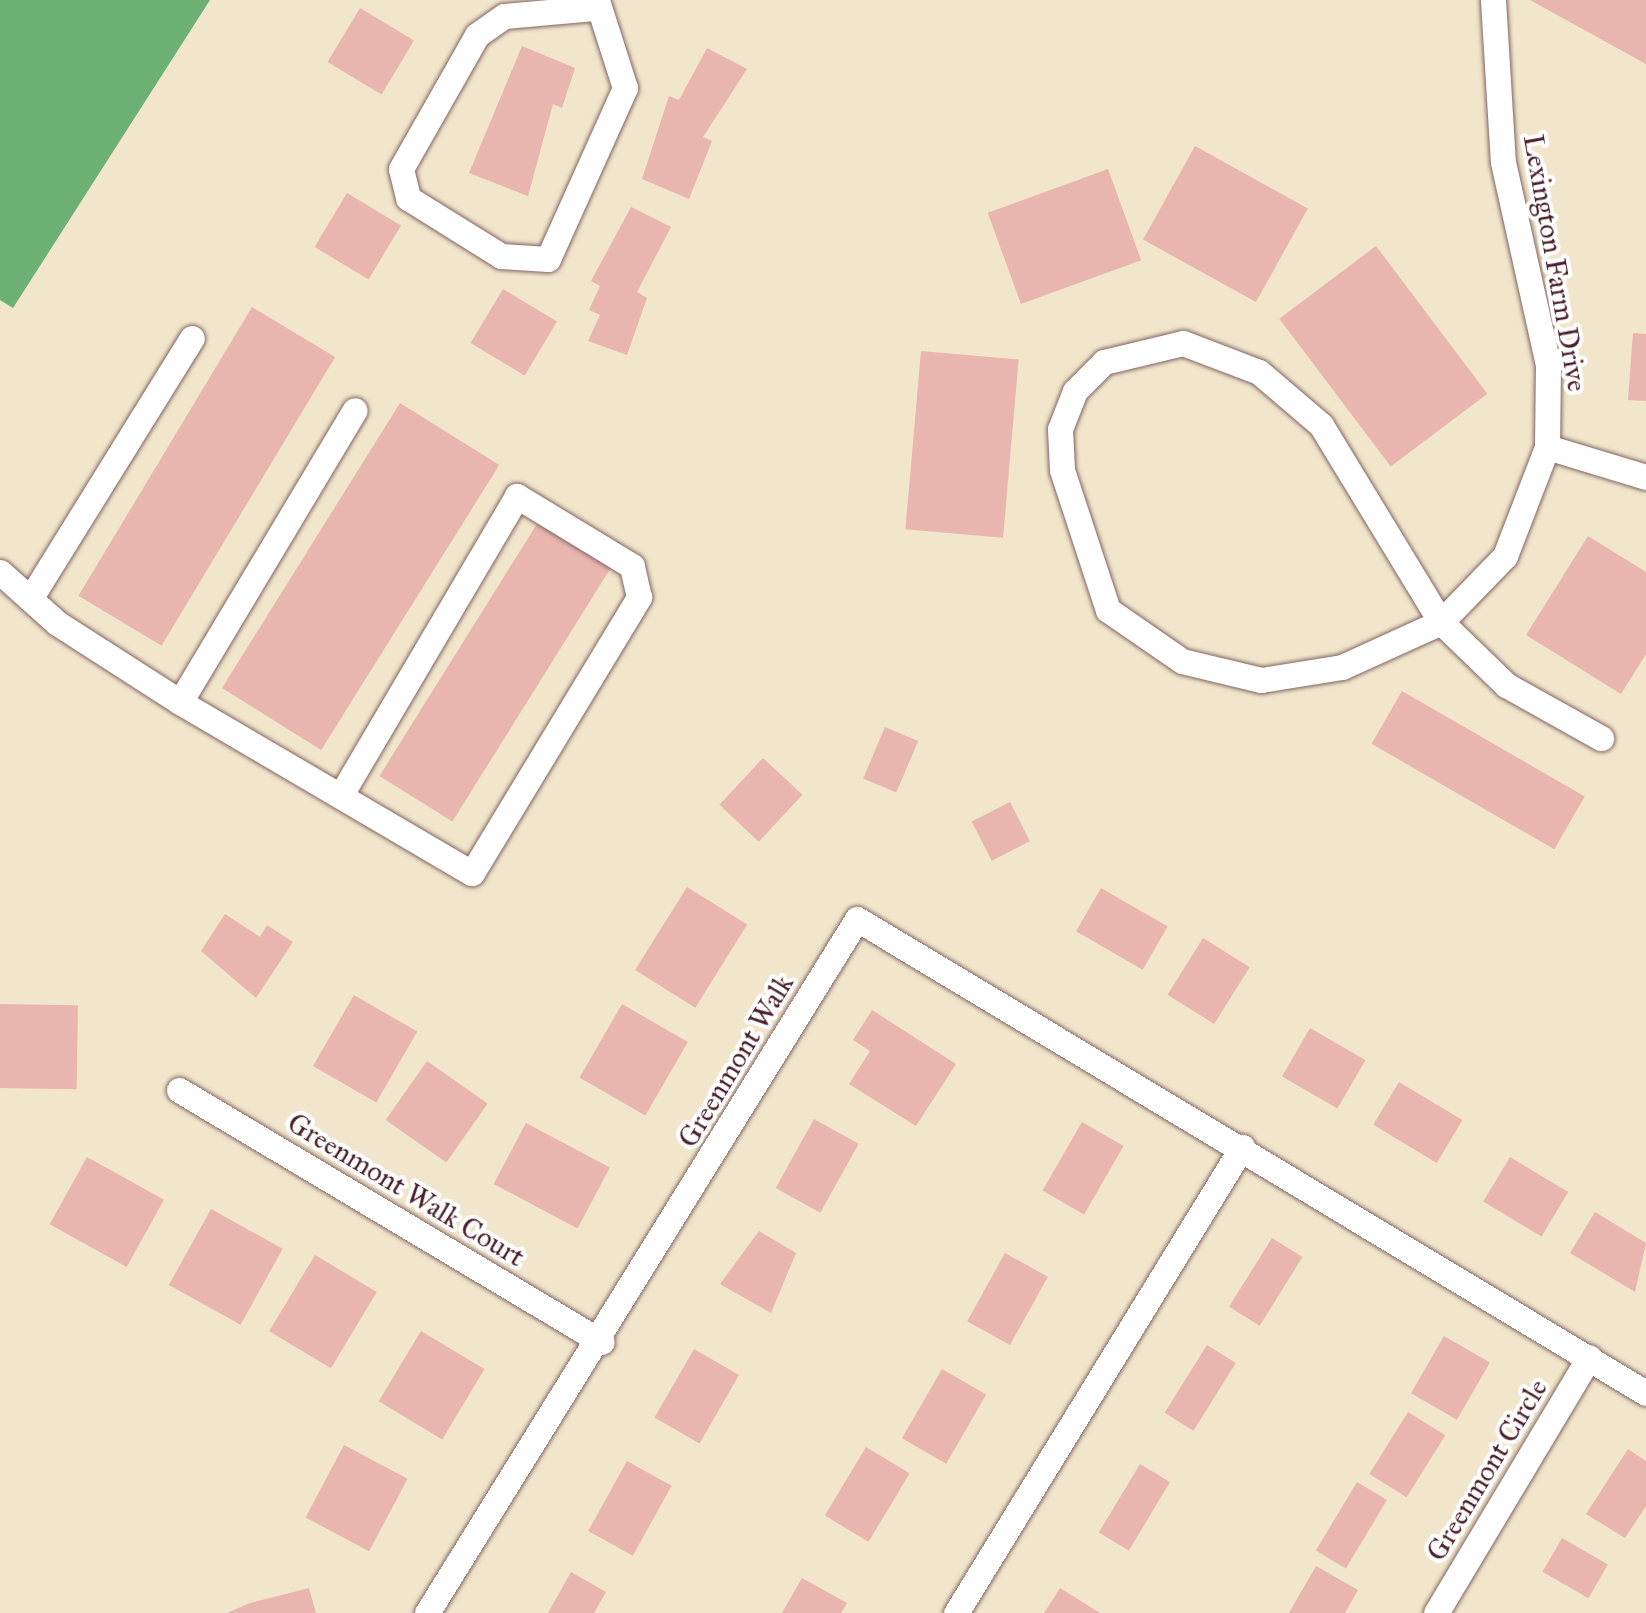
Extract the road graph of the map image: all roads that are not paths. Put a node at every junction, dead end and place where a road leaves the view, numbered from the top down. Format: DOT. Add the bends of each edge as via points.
graph roads {
  1 [pos="1493,0"];
  2 [pos="595,4"];
  3 [pos="192,338"];
  4 [pos="355,410"];
  5 [pos="1547,446"];
  6 [pos="1646,477"];
  7 [pos="0,572"];
  8 [pos="30,598"];
  9 [pos="1441,622"];
  10 [pos="180,702"];
  11 [pos="1602,738"];
  12 [pos="341,795"];
  13 [pos="179,1090"];
  14 [pos="1242,1146"];
  15 [pos="602,1342"];
  16 [pos="1589,1357"];
  17 [pos="1646,1393"];
  18 [pos="428,1613"];
  19 [pos="956,1613"];
  20 [pos="1436,1613"];
  1 -- 5 [label="street, Lexington Farm Drive" via="1503,162 1548,364"];
  2 -- 2 [label="street" via="625,88 548,259 501,256 408,198 401,169 477,35 504,16"];
  3 -- 8 [label="street"];
  4 -- 10 [label="street"];
  5 -- 6 [label="street"];
  5 -- 9 [label="street, Lexington Farm Drive" via="1504,556"];
  7 -- 8 [label="street"];
  8 -- 10 [label="street"];
  9 -- 9 [label="street, Lexington Farm Drive" via="1302,677 1220,674 1146,642 1108,610 1084,550 1062,470 1060,429 1075,391 1104,362 1142,347 1223,351 1259,372 1322,424 1357,472"];
  9 -- 11 [label="street" via="1506,685"];
  10 -- 12 [label="street"];
  12 -- 12 [label="street" via="516,496 632,566 639,597 472,873"];
  13 -- 15 [label="street, Greenmont Walk Court"];
  14 -- 15 [label="street, Greenmont Walk" via="857,918"];
  14 -- 16 [label="street, Greenmont Walk"];
  14 -- 19 [label="street"];
  15 -- 18 [label="street, Greenmont Walk"];
  16 -- 17 [label="street, Greenmont Walk"];
  16 -- 20 [label="street, Greenmont Circle"];
}
